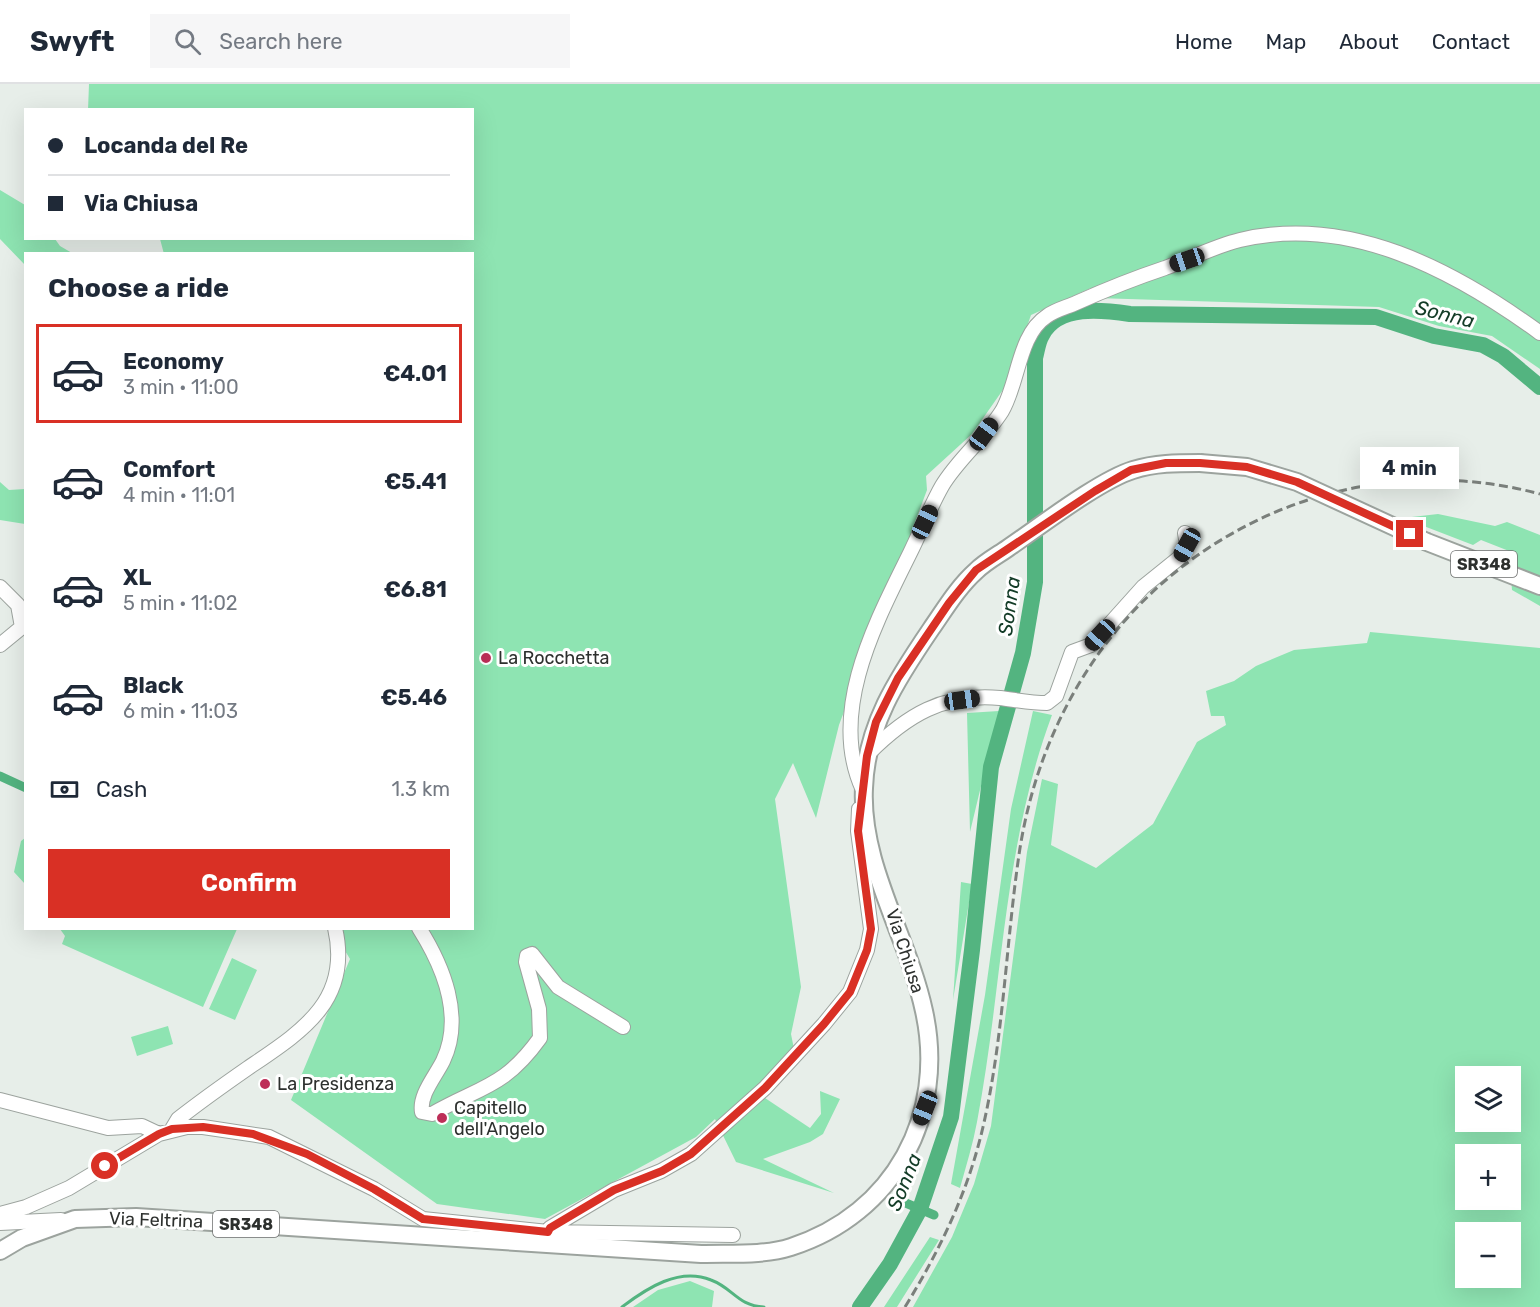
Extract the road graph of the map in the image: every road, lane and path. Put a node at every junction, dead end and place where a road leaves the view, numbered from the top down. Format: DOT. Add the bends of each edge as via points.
graph roads {
  1 [pos="1540,333"];
  2 [pos="1185,533"];
  3 [pos="1540,586"];
  4 [pos="0,587"];
  5 [pos="0,645"];
  6 [pos="867,756"];
  7 [pos="863,790"];
  8 [pos="335,930"];
  9 [pos="420,930"];
  10 [pos="623,1027"];
  11 [pos="0,1100"];
  12 [pos="165,1132"];
  13 [pos="53,1195"];
  14 [pos="0,1214"];
  15 [pos="67,1220"];
  16 [pos="0,1223"];
  17 [pos="548,1232"];
  18 [pos="418,1235"];
  19 [pos="733,1235"];
  20 [pos="0,1251"];
  1 -- 7 [label="street" via="1484,295 1395,250 1355,238 1309,234 1272,234 1238,240 1123,282 1047,316 1027,342 1002,410 943,484 864,653 851,728"];
  2 -- 6 [label="street" via="1187,545 1179,558 1143,587 1091,645 1072,652 1056,696 1047,703 1000,698 947,702 919,711 890,732"];
  3 -- 6 [label="main road, Via Chiusa / SR348, bridge" via="1427,542 1297,482 1247,467 1166,463 1131,470 976,570 898,678 876,722"];
  4 -- 5 [label="street" via="18,605 22,627"];
  6 -- 7 [label="main road, Via Chiusa / SR348"];
  7 -- 17 [label="street" via="858,831 871,929 850,992 765,1088 691,1154 662,1171 614,1190"];
  7 -- 18 [label="main road, Via Chiusa / SR348" via="875,862 924,1010 930,1054 925,1108 910,1145 895,1174 864,1207 834,1229 789,1248 752,1252 701,1254"];
  8 -- 12 [label="street" via="340,954 338,971 309,1024"];
  9 -- 10 [label="street" via="442,970 452,1022 444,1059 420,1102 422,1112 432,1114 500,1081 540,1038 539,1009 527,956 532,954 558,987"];
  11 -- 12 [label="street" via="108,1128 142,1126"];
  12 -- 13 [label="street"];
  12 -- 17 [label="street" via="203,1127 268,1137 374,1189 423,1219"];
  13 -- 14 [label="street" via="26,1208"];
  13 -- 15 [label="street" via="53,1214"];
  15 -- 16 [label="street, Via Feltrina"];
  15 -- 18 [label="main road, Via Feltrina / SR348" via="136,1217"];
  15 -- 20 [label="main road, Via Feltrina"];
  17 -- 19 [label="street"];
}
